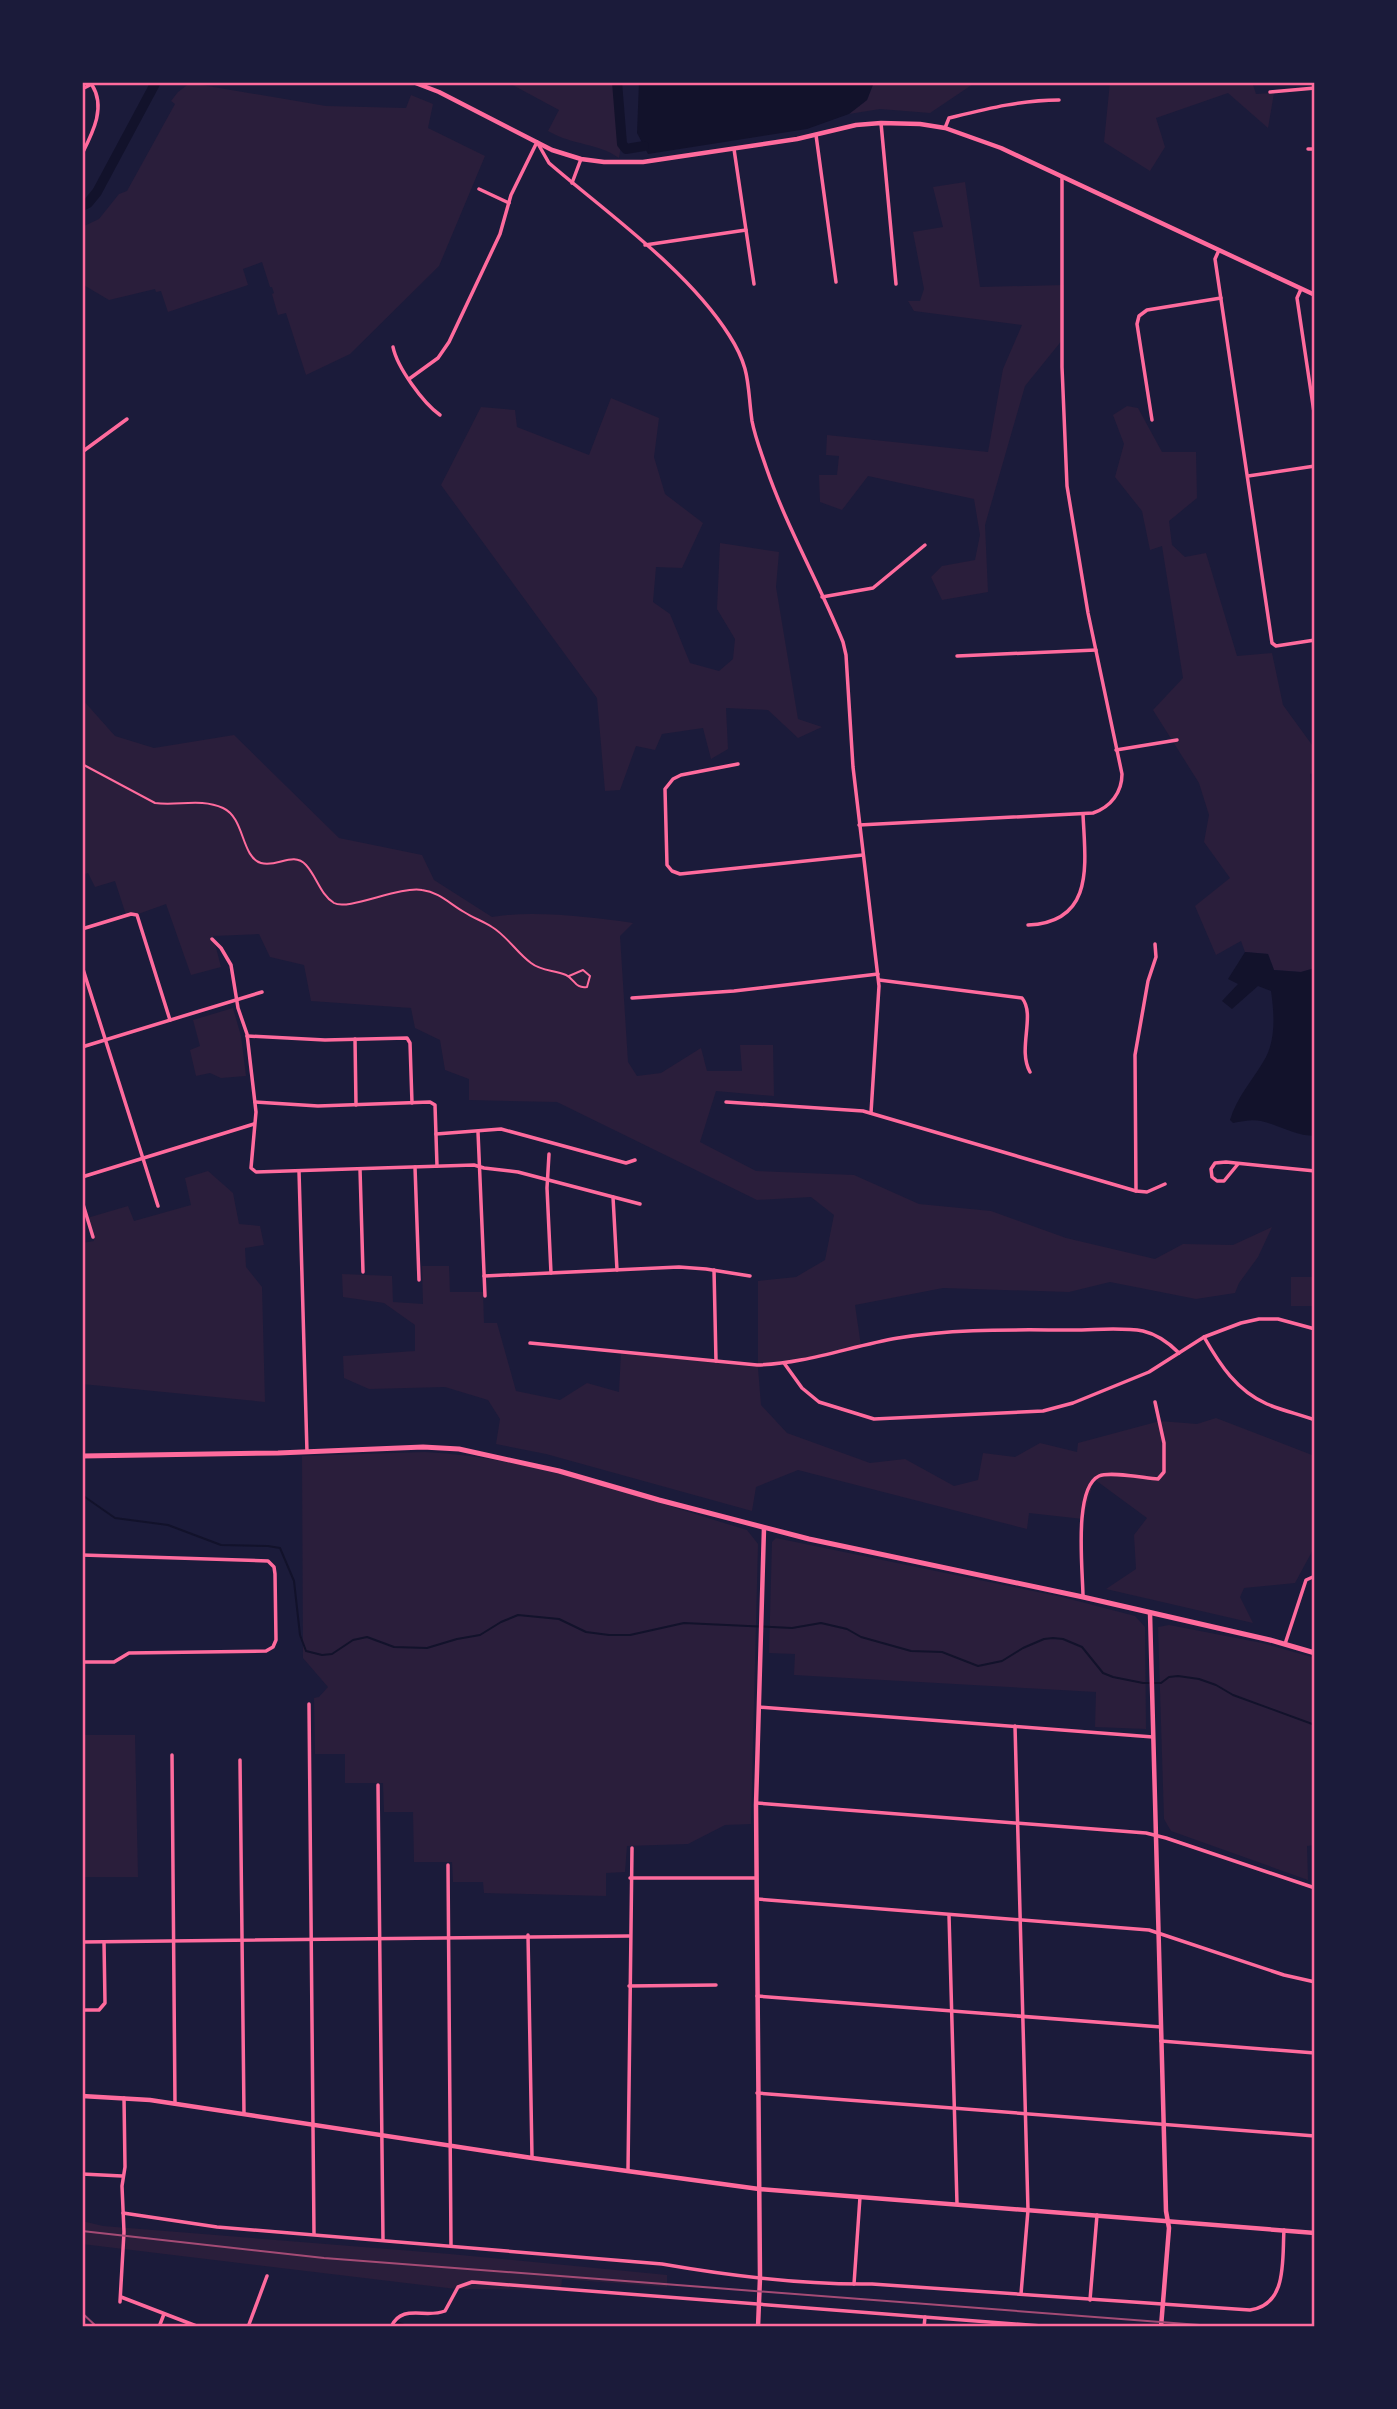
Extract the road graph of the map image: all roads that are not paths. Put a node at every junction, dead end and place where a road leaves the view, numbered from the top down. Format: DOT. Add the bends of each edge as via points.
graph roads {
  1 [pos="414,82"];
  2 [pos="94,83"];
  3 [pos="1315,88"];
  4 [pos="82,89"];
  5 [pos="1270,92"];
  6 [pos="1059,100"];
  7 [pos="881,123"];
  8 [pos="945,128"];
  9 [pos="816,135"];
  10 [pos="537,142"];
  11 [pos="734,149"];
  12 [pos="1308,149"];
  13 [pos="1315,149"];
  14 [pos="82,154"];
  15 [pos="581,159"];
  16 [pos="1062,177"];
  17 [pos="572,183"];
  18 [pos="479,189"];
  19 [pos="509,203"];
  20 [pos="746,230"];
  21 [pos="645,245"];
  22 [pos="1219,250"];
  23 [pos="836,282"];
  24 [pos="754,284"];
  25 [pos="896,284"];
  26 [pos="1301,289"];
  27 [pos="1315,295"];
  28 [pos="1221,298"];
  29 [pos="393,347"];
  30 [pos="409,379"];
  31 [pos="440,415"];
  32 [pos="127,419"];
  33 [pos="1315,419"];
  34 [pos="1152,420"];
  35 [pos="83,449"];
  36 [pos="1315,466"];
  37 [pos="1248,476"];
  38 [pos="925,545"];
  39 [pos="822,597"];
  40 [pos="1315,640"];
  41 [pos="1096,650"];
  42 [pos="957,656"];
  43 [pos="1178,740"];
  44 [pos="1116,750"];
  45 [pos="82,764"];
  46 [pos="738,764"];
  47 [pos="1083,814"];
  48 [pos="859,825"];
  49 [pos="863,855"];
  50 [pos="1028,925"];
  51 [pos="82,929"];
  52 [pos="212,939"];
  53 [pos="1155,944"];
  54 [pos="82,966"];
  55 [pos="878,974"];
  56 [pos="569,976"];
  57 [pos="879,980"];
  58 [pos="262,992"];
  59 [pos="632,998"];
  60 [pos="237,1000"];
  61 [pos="170,1020"];
  62 [pos="247,1036"];
  63 [pos="355,1039"];
  64 [pos="105,1040"];
  65 [pos="82,1047"];
  66 [pos="1030,1072"];
  67 [pos="254,1102"];
  68 [pos="726,1102"];
  69 [pos="412,1103"];
  70 [pos="356,1105"];
  71 [pos="871,1113"];
  72 [pos="255,1123"];
  73 [pos="478,1132"];
  74 [pos="436,1134"];
  75 [pos="549,1154"];
  76 [pos="141,1159"];
  77 [pos="635,1160"];
  78 [pos="1238,1164"];
  79 [pos="437,1166"];
  80 [pos="479,1166"];
  81 [pos="415,1167"];
  82 [pos="359,1169"];
  83 [pos="299,1171"];
  84 [pos="1315,1171"];
  85 [pos="82,1177"];
  86 [pos="548,1180"];
  87 [pos="1166,1184"];
  88 [pos="1136,1191"];
  89 [pos="613,1197"];
  90 [pos="82,1201"];
  91 [pos="640,1203"];
  92 [pos="158,1206"];
  93 [pos="93,1237"];
  94 [pos="617,1270"];
  95 [pos="713,1270"];
  96 [pos="363,1272"];
  97 [pos="551,1273"];
  98 [pos="484,1276"];
  99 [pos="750,1276"];
  100 [pos="419,1280"];
  101 [pos="485,1296"];
  102 [pos="1315,1329"];
  103 [pos="1204,1337"];
  104 [pos="530,1343"];
  105 [pos="1179,1353"];
  106 [pos="716,1361"];
  107 [pos="784,1363"];
  108 [pos="1154,1402"];
  109 [pos="1315,1420"];
  110 [pos="307,1452"];
  111 [pos="82,1455"];
  112 [pos="764,1528"];
  113 [pos="82,1555"];
  114 [pos="1315,1576"];
  115 [pos="1083,1597"];
  116 [pos="1150,1613"];
  117 [pos="1285,1644"];
  118 [pos="1315,1653"];
  119 [pos="82,1662"];
  120 [pos="309,1704"];
  121 [pos="759,1707"];
  122 [pos="1015,1726"];
  123 [pos="1153,1737"];
  124 [pos="172,1755"];
  125 [pos="240,1759"];
  126 [pos="378,1785"];
  127 [pos="756,1803"];
  128 [pos="1017,1823"];
  129 [pos="1156,1835"];
  130 [pos="632,1849"];
  131 [pos="448,1865"];
  132 [pos="630,1878"];
  133 [pos="756,1878"];
  134 [pos="1315,1888"];
  135 [pos="757,1899"];
  136 [pos="948,1914"];
  137 [pos="1020,1920"];
  138 [pos="1158,1932"];
  139 [pos="528,1935"];
  140 [pos="629,1936"];
  141 [pos="449,1938"];
  142 [pos="380,1939"];
  143 [pos="242,1940"];
  144 [pos="311,1940"];
  145 [pos="173,1941"];
  146 [pos="82,1942"];
  147 [pos="104,1942"];
  148 [pos="1315,1982"];
  149 [pos="716,1985"];
  150 [pos="629,1986"];
  151 [pos="757,1996"];
  152 [pos="82,2010"];
  153 [pos="951,2011"];
  154 [pos="1023,2017"];
  155 [pos="1161,2027"];
  156 [pos="1161,2041"];
  157 [pos="1315,2053"];
  158 [pos="757,2093"];
  159 [pos="82,2096"];
  160 [pos="124,2098"];
  161 [pos="175,2104"];
  162 [pos="954,2108"];
  163 [pos="1025,2114"];
  164 [pos="244,2115"];
  165 [pos="1163,2124"];
  166 [pos="313,2125"];
  167 [pos="382,2135"];
  168 [pos="1315,2136"];
  169 [pos="450,2146"];
  170 [pos="532,2158"];
  171 [pos="628,2171"];
  172 [pos="82,2174"];
  173 [pos="122,2176"];
  174 [pos="759,2189"];
  175 [pos="860,2197"];
  176 [pos="957,2204"];
  177 [pos="1028,2210"];
  178 [pos="123,2213"];
  179 [pos="1097,2215"];
  180 [pos="1168,2221"];
  181 [pos="1284,2230"];
  182 [pos="1315,2233"];
  183 [pos="314,2235"];
  184 [pos="383,2240"];
  185 [pos="451,2246"];
  186 [pos="268,2276"];
  187 [pos="760,2278"];
  188 [pos="854,2284"];
  189 [pos="1021,2295"];
  190 [pos="1090,2300"];
  191 [pos="1163,2303"];
  192 [pos="759,2304"];
  193 [pos="164,2314"];
  194 [pos="925,2317"];
  195 [pos="159,2327"];
  196 [pos="199,2327"];
  197 [pos="248,2327"];
  198 [pos="391,2327"];
  199 [pos="758,2327"];
  200 [pos="925,2327"];
  201 [pos="1055,2327"];
  202 [pos="1161,2327"];
  1 -- 10 [label="street"];
  2 -- 4 [label="street"];
  2 -- 14 [label="street" via="97,118"];
  3 -- 5 [label="street"];
  6 -- 8 [label="street" via="1030,100 969,112 950,118"];
  7 -- 8 [label="street"];
  7 -- 9 [label="street"];
  7 -- 25 [label="street"];
  8 -- 16 [label="street"];
  9 -- 11 [label="street"];
  9 -- 23 [label="street"];
  10 -- 15 [label="street"];
  10 -- 17 [label="street" via="549,163"];
  10 -- 19 [label="street"];
  11 -- 15 [label="street" via="643,162"];
  11 -- 20 [label="street"];
  12 -- 13 [label="street"];
  15 -- 17 [label="street"];
  16 -- 22 [label="street"];
  16 -- 41 [label="street" via="1066,473"];
  17 -- 21 [label="street"];
  18 -- 19 [label="street"];
  19 -- 30 [label="street" via="500,234 449,342 438,358"];
  20 -- 21 [label="street"];
  20 -- 24 [label="street"];
  21 -- 39 [label="street" via="710,310 741,354 766,468"];
  22 -- 26 [label="street"];
  22 -- 28 [label="street" via="1215,259"];
  26 -- 27 [label="street"];
  26 -- 33 [label="street" via="1297,298"];
  28 -- 34 [label="street" via="1147,310 1139,316"];
  28 -- 37 [label="street"];
  29 -- 30 [label="street"];
  30 -- 31 [label="street" via="430,409"];
  32 -- 35 [label="street"];
  36 -- 37 [label="street"];
  37 -- 40 [label="street" via="1274,645"];
  38 -- 39 [label="street" via="873,588"];
  39 -- 48 [label="street" via="846,654"];
  41 -- 42 [label="street"];
  41 -- 44 [label="street"];
  43 -- 44 [label="street"];
  44 -- 47 [label="street" via="1122,774 1118,793 1102,809"];
  45 -- 56 [label="lane" via="155,803 197,802 228,810 238,822 252,858 260,863 292,858 305,863 335,904 424,890 494,928 530,963"];
  46 -- 49 [label="street" via="681,775 665,789 667,865 676,873"];
  47 -- 48 [label="street"];
  47 -- 50 [label="street" via="1086,872 1081,892 1056,919"];
  48 -- 49 [label="street"];
  49 -- 55 [label="street"];
  51 -- 61 [label="street" via="137,915"];
  52 -- 60 [label="street" via="231,965"];
  53 -- 88 [label="street" via="1135,1055"];
  54 -- 64 [label="street"];
  55 -- 57 [label="street"];
  55 -- 59 [label="street"];
  56 -- 56 [label="lane" via="582,988 590,981 583,970"];
  57 -- 66 [label="street" via="1022,998 1027,1014 1023,1049"];
  57 -- 71 [label="street"];
  58 -- 60 [label="street"];
  60 -- 61 [label="street"];
  60 -- 62 [label="street"];
  61 -- 64 [label="street"];
  62 -- 63 [label="street"];
  62 -- 67 [label="street"];
  63 -- 69 [label="street" via="408,1039"];
  63 -- 70 [label="street"];
  64 -- 65 [label="street"];
  64 -- 76 [label="street"];
  67 -- 70 [label="street"];
  67 -- 72 [label="street"];
  68 -- 71 [label="street"];
  69 -- 70 [label="street"];
  69 -- 74 [label="street" via="433,1103"];
  71 -- 88 [label="street"];
  72 -- 76 [label="street"];
  72 -- 83 [label="street" via="251,1168 256,1172"];
  73 -- 74 [label="street"];
  73 -- 77 [label="street" via="501,1129 626,1163"];
  73 -- 80 [label="street"];
  74 -- 79 [label="street"];
  75 -- 86 [label="street"];
  76 -- 85 [label="street"];
  76 -- 92 [label="street"];
  78 -- 78 [label="street" via="1215,1163 1212,1177 1224,1181"];
  78 -- 84 [label="street"];
  79 -- 80 [label="street"];
  79 -- 81 [label="street"];
  80 -- 86 [label="street"];
  80 -- 98 [label="street"];
  81 -- 82 [label="street"];
  81 -- 100 [label="street"];
  82 -- 83 [label="street"];
  82 -- 96 [label="street"];
  83 -- 110 [label="street"];
  86 -- 89 [label="street"];
  86 -- 97 [label="street"];
  87 -- 88 [label="street"];
  89 -- 91 [label="street"];
  89 -- 94 [label="street"];
  90 -- 93 [label="street"];
  94 -- 95 [label="street"];
  94 -- 97 [label="street"];
  95 -- 99 [label="street"];
  95 -- 106 [label="street"];
  97 -- 98 [label="street"];
  98 -- 101 [label="street"];
  102 -- 103 [label="street" via="1286,1320 1259,1319"];
  103 -- 105 [label="street"];
  103 -- 109 [label="street" via="1230,1377 1248,1392"];
  104 -- 106 [label="street"];
  105 -- 107 [label="street" via="1143,1331 1000,1331 914,1336"];
  105 -- 107 [label="street" via="1149,1372 1056,1409 888,1419 859,1416 819,1402"];
  106 -- 107 [label="street"];
  108 -- 115 [label="street" via="1164,1443 1164,1472 1158,1479 1101,1475 1087,1490 1082,1522"];
  110 -- 111 [label="main road"];
  110 -- 112 [label="main road" via="459,1449 566,1473"];
  112 -- 115 [label="main road"];
  112 -- 121 [label="street"];
  113 -- 119 [label="street" via="268,1561 275,1574 276,1640 266,1651 130,1653 114,1662"];
  114 -- 117 [label="street" via="1306,1580"];
  115 -- 116 [label="main road"];
  116 -- 117 [label="main road"];
  116 -- 123 [label="street"];
  117 -- 118 [label="main road"];
  120 -- 144 [label="street"];
  121 -- 122 [label="street"];
  121 -- 127 [label="street"];
  122 -- 123 [label="street"];
  122 -- 128 [label="street"];
  123 -- 129 [label="street"];
  124 -- 145 [label="street"];
  125 -- 143 [label="street"];
  126 -- 142 [label="street"];
  127 -- 128 [label="street"];
  127 -- 133 [label="street"];
  128 -- 129 [label="street"];
  128 -- 137 [label="street"];
  129 -- 134 [label="street"];
  129 -- 138 [label="street"];
  130 -- 132 [label="street"];
  131 -- 141 [label="street"];
  132 -- 133 [label="street"];
  132 -- 140 [label="street"];
  133 -- 135 [label="street"];
  135 -- 136 [label="street"];
  135 -- 151 [label="street"];
  136 -- 137 [label="street"];
  136 -- 153 [label="street"];
  137 -- 138 [label="street"];
  137 -- 154 [label="street"];
  138 -- 148 [label="street"];
  138 -- 155 [label="street"];
  139 -- 140 [label="street"];
  139 -- 141 [label="street"];
  139 -- 170 [label="street"];
  140 -- 150 [label="street"];
  141 -- 142 [label="street"];
  141 -- 169 [label="street"];
  142 -- 144 [label="street"];
  142 -- 167 [label="street"];
  143 -- 144 [label="street"];
  143 -- 145 [label="street"];
  143 -- 164 [label="street"];
  144 -- 166 [label="street"];
  145 -- 147 [label="street"];
  145 -- 161 [label="street"];
  146 -- 147 [label="street"];
  147 -- 152 [label="street" via="105,2003 99,2010"];
  149 -- 150 [label="street"];
  150 -- 171 [label="street"];
  151 -- 153 [label="street"];
  151 -- 158 [label="street"];
  153 -- 154 [label="street"];
  153 -- 162 [label="street"];
  154 -- 155 [label="street"];
  154 -- 163 [label="street"];
  155 -- 156 [label="street"];
  156 -- 157 [label="street"];
  156 -- 165 [label="street"];
  158 -- 162 [label="street"];
  158 -- 174 [label="street"];
  159 -- 160 [label="street"];
  160 -- 161 [label="street"];
  160 -- 173 [label="street"];
  161 -- 164 [label="street"];
  162 -- 163 [label="street"];
  162 -- 176 [label="street"];
  163 -- 165 [label="street"];
  163 -- 177 [label="street"];
  164 -- 166 [label="street"];
  165 -- 168 [label="street"];
  165 -- 180 [label="street"];
  166 -- 167 [label="street"];
  166 -- 183 [label="street"];
  167 -- 169 [label="street"];
  167 -- 184 [label="street"];
  169 -- 170 [label="street"];
  169 -- 185 [label="street"];
  170 -- 171 [label="street"];
  171 -- 174 [label="street"];
  172 -- 173 [label="street"];
  173 -- 178 [label="street"];
  174 -- 175 [label="street"];
  174 -- 187 [label="street"];
  175 -- 176 [label="street"];
  175 -- 188 [label="street"];
  176 -- 177 [label="street"];
  177 -- 179 [label="street"];
  177 -- 189 [label="street"];
  178 -- 183 [label="street"];
  178 -- 193 [label="street" via="121,2300"];
  179 -- 180 [label="street"];
  179 -- 190 [label="street"];
  180 -- 181 [label="street"];
  180 -- 191 [label="street"];
  181 -- 182 [label="street"];
  181 -- 191 [label="street" via="1280,2287 1258,2308"];
  183 -- 184 [label="street"];
  184 -- 185 [label="street"];
  185 -- 187 [label="street" via="662,2264"];
  186 -- 197 [label="street"];
  187 -- 188 [label="street"];
  187 -- 192 [label="street"];
  188 -- 189 [label="street"];
  189 -- 190 [label="street"];
  190 -- 191 [label="street"];
  191 -- 202 [label="street"];
  192 -- 194 [label="street"];
  192 -- 198 [label="street" via="472,2283 458,2287 445,2311 404,2313"];
  192 -- 199 [label="street"];
  193 -- 195 [label="street"];
  193 -- 196 [label="street"];
  194 -- 200 [label="street"];
  194 -- 201 [label="street"];
}
